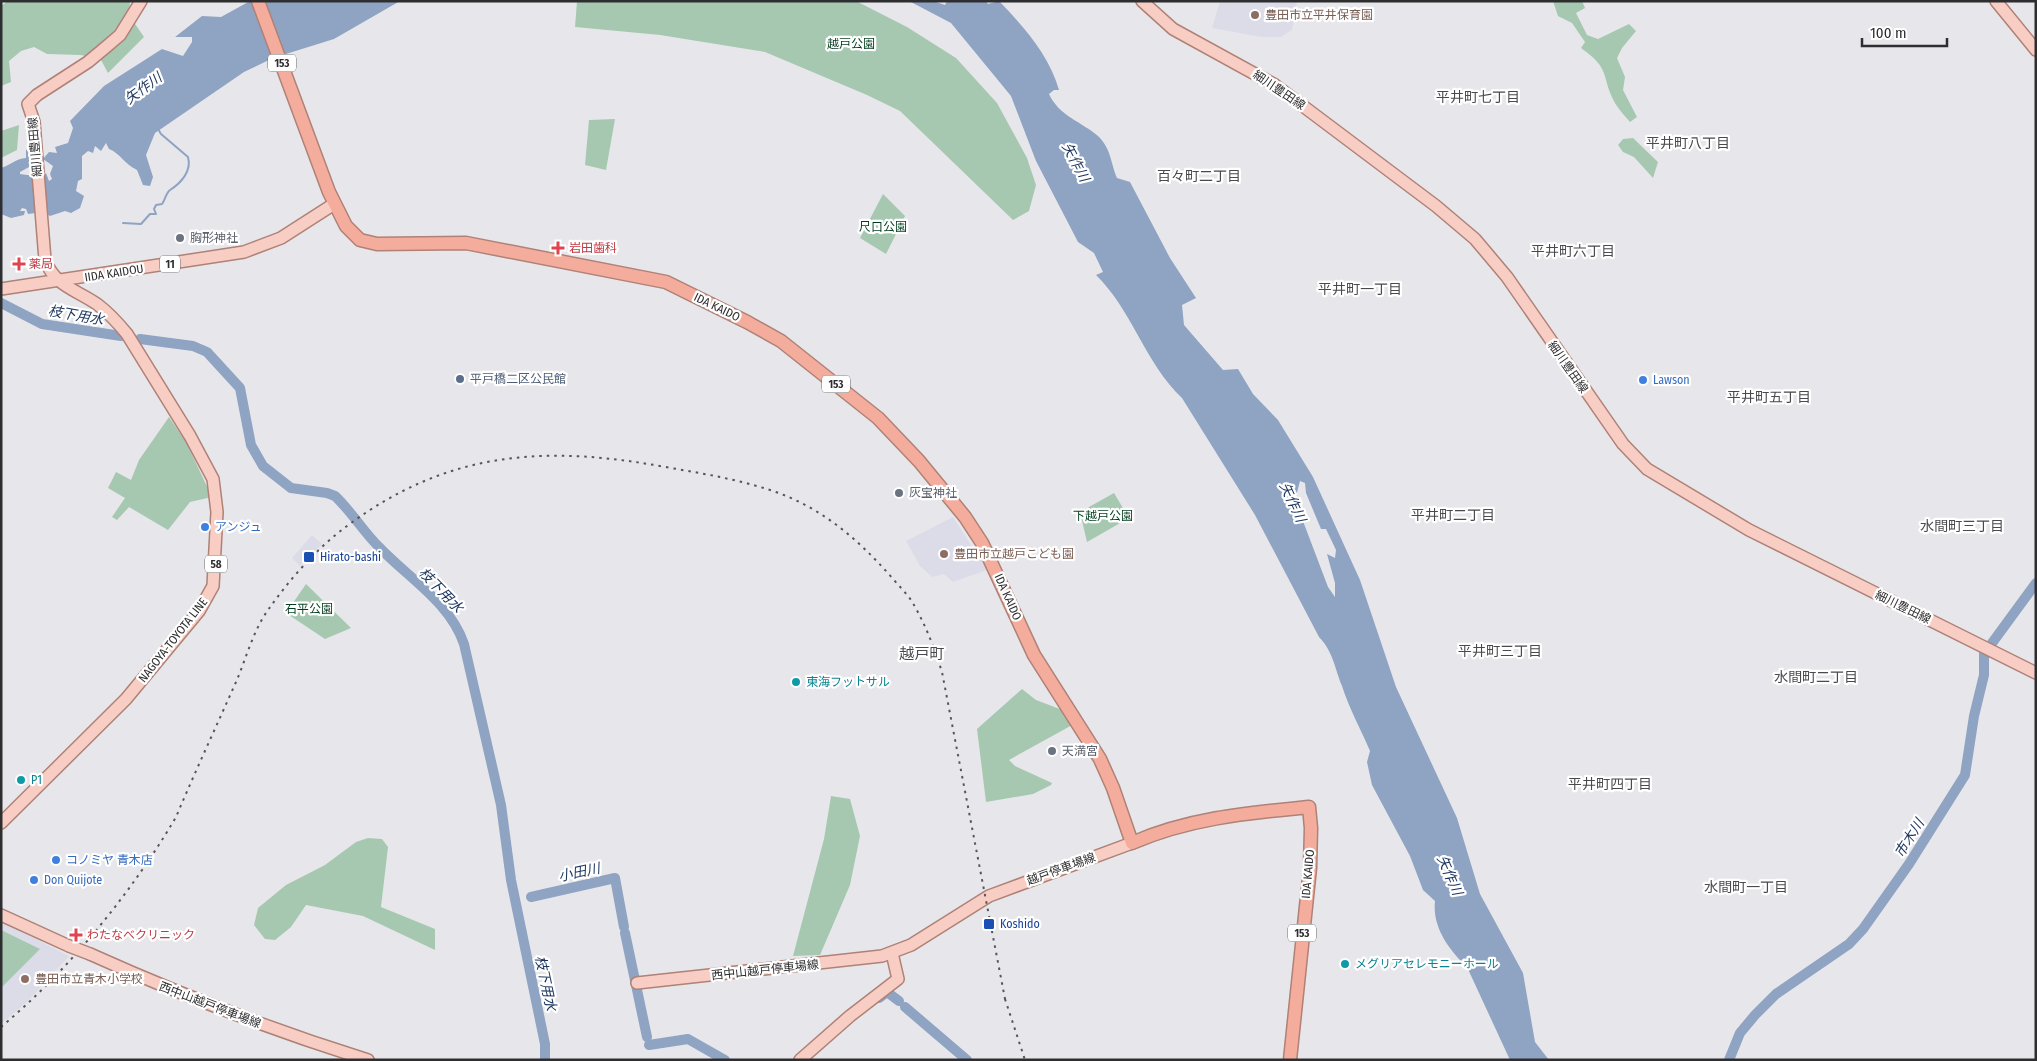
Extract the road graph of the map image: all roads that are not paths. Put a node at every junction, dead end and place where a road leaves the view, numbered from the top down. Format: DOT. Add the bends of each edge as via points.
graph roads {
  1 [pos="141,1"];
  2 [pos="258,1"];
  3 [pos="1142,1"];
  4 [pos="1996,1"];
  5 [pos="2036,50"];
  6 [pos="334,204"];
  7 [pos="58,282"];
  8 [pos="1,289"];
  9 [pos="2036,674"];
  10 [pos="1,823"];
  11 [pos="1132,843"];
  12 [pos="989,896"];
  13 [pos="1,915"];
  14 [pos="892,953"];
  15 [pos="637,983"];
  16 [pos="368,1060"];
  17 [pos="800,1060"];
  18 [pos="1290,1060"];
  1 -- 7 [label="main road, 細川豊田線" via="120,35 28,104 34,122 45,260"];
  2 -- 6 [label="highway, 153"];
  3 -- 9 [label="main road, 細川豊田線" via="1180,33 1275,85 1475,239 1506,277 1623,444 1647,468 1758,534"];
  4 -- 5 [label="main road"];
  6 -- 7 [label="main road, IIDA KAIDOU / 11" via="280,238 244,252"];
  6 -- 11 [label="highway, IDA KAIDO / 153" via="352,232 367,243 466,243 666,282 772,335 824,373 900,440 965,516 992,562 1034,655 1100,759"];
  7 -- 8 [label="main road, IIDA KAIDOU / 11"];
  7 -- 10 [label="main road, NAGOYA-TOYOTA LINE / 58" via="96,304 128,334 199,452 216,491 215,571 213,586 199,610 126,699"];
  11 -- 12 [label="main road, 越戸停車場線"];
  11 -- 18 [label="highway, IDA KAIDO / 153" via="1199,820 1309,807 1310,868"];
  12 -- 14 [label="main road, 西中山越戸停車場線" via="928,935"];
  13 -- 16 [label="main road, 西中山越戸停車場線, bridge" via="221,1011"];
  14 -- 15 [label="main road, 西中山越戸停車場線" via="868,959"];
  14 -- 17 [label="main road" via="898,979"];
}
